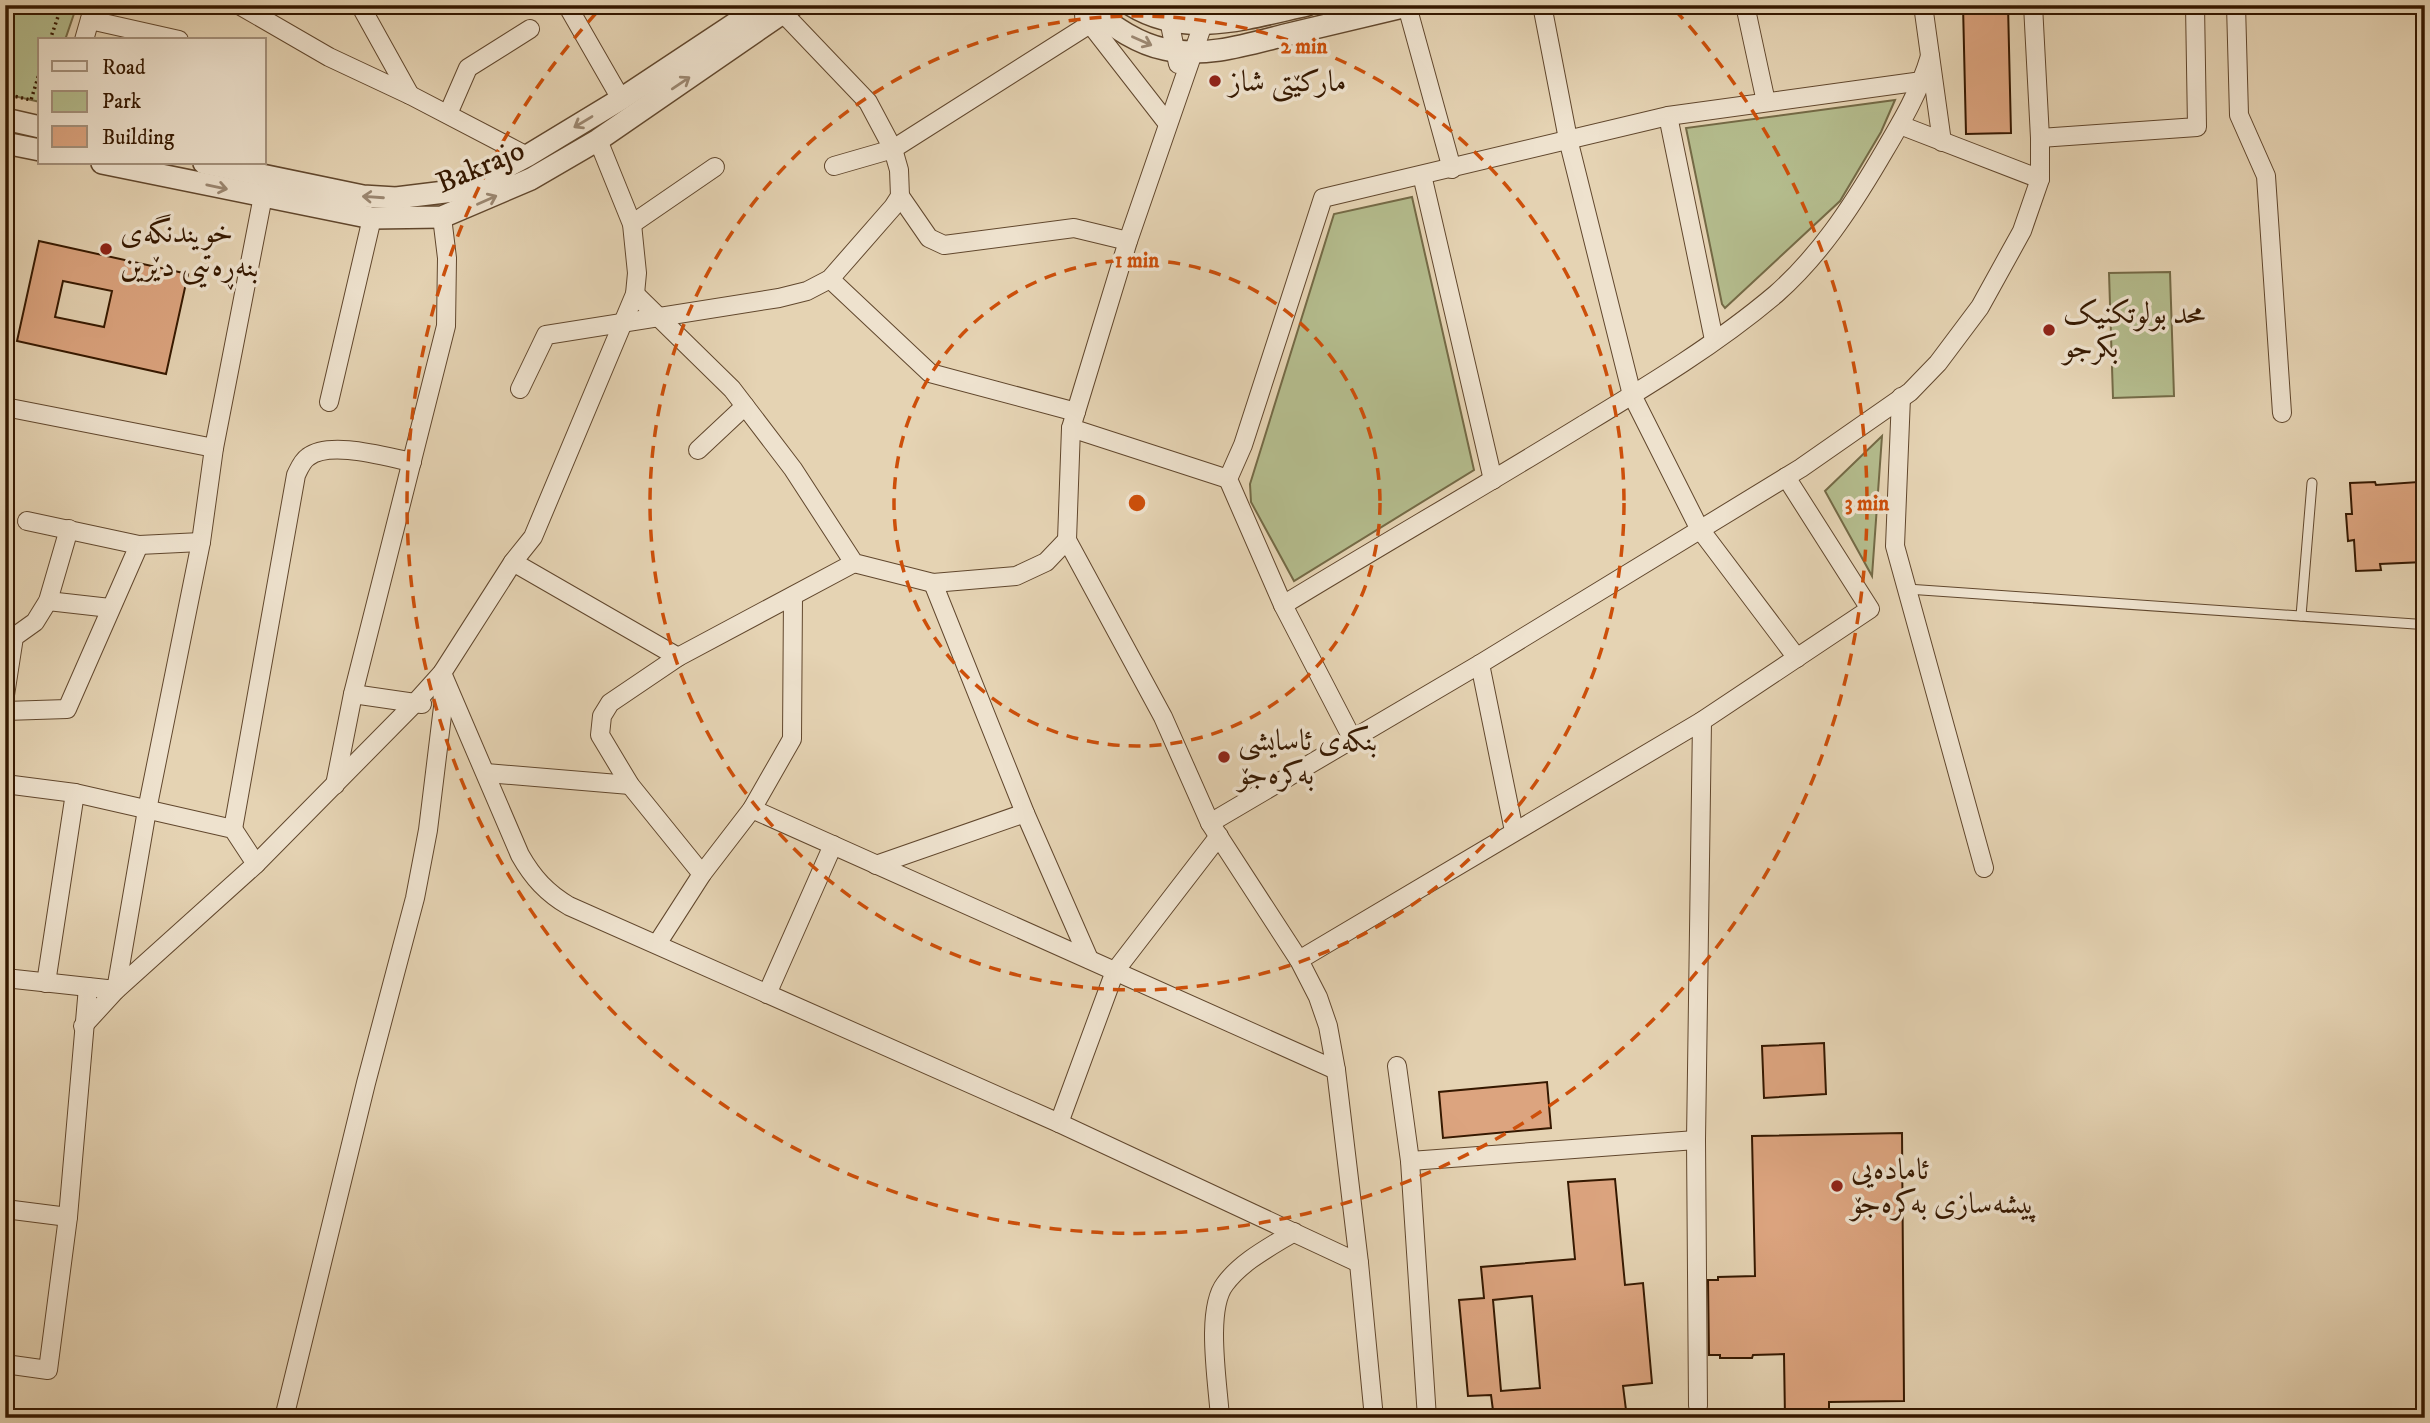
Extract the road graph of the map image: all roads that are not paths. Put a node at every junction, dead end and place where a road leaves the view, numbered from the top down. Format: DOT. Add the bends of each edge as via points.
graph roads {
  1 [pos="239,5"];
  2 [pos="360,5"];
  3 [pos="567,5"];
  4 [pos="1076,5"];
  5 [pos="1131,5"];
  6 [pos="1307,5"];
  7 [pos="1542,5"];
  8 [pos="1747,5"];
  9 [pos="1923,5"];
  10 [pos="2033,5"];
  11 [pos="2195,5"];
  12 [pos="2236,5"];
  13 [pos="1409,6"];
  14 [pos="780,8"];
  15 [pos="92,13"];
  16 [pos="1168,13"];
  17 [pos="1092,16"];
  18 [pos="1203,24"];
  19 [pos="530,29"];
  20 [pos="85,38"];
  21 [pos="173,38"];
  22 [pos="1184,52"];
  23 [pos="1930,56"];
  24 [pos="1922,81"];
  25 [pos="410,94"];
  26 [pos="621,99"];
  27 [pos="1766,102"];
  28 [pos="448,114"];
  29 [pos="1668,116"];
  30 [pos="5,119"];
  31 [pos="1168,124"];
  32 [pos="1900,125"];
  33 [pos="38,127"];
  34 [pos="2040,138"];
  35 [pos="1568,139"];
  36 [pos="598,140"];
  37 [pos="1942,142"];
  38 [pos="5,143"];
  39 [pos="893,149"];
  40 [pos="38,150"];
  41 [pos="527,156"];
  42 [pos="107,164"];
  43 [pos="209,164"];
  44 [pos="834,166"];
  45 [pos="715,167"];
  46 [pos="1452,169"];
  47 [pos="1422,176"];
  48 [pos="2040,179"];
  49 [pos="263,196"];
  50 [pos="900,196"];
  51 [pos="442,217"];
  52 [pos="372,218"];
  53 [pos="632,224"];
  54 [pos="1128,241"];
  55 [pos="830,279"];
  56 [pos="635,294"];
  57 [pos="658,316"];
  58 [pos="624,322"];
  59 [pos="1714,340"];
  60 [pos="520,390"];
  61 [pos="1632,395"];
  62 [pos="1901,397"];
  63 [pos="329,402"];
  64 [pos="745,406"];
  65 [pos="5,407"];
  66 [pos="2282,413"];
  67 [pos="1073,420"];
  68 [pos="214,448"];
  69 [pos="698,450"];
  70 [pos="412,462"];
  71 [pos="1786,477"];
  72 [pos="1228,479"];
  73 [pos="1493,480"];
  74 [pos="2312,483"];
  75 [pos="27,521"];
  76 [pos="1699,528"];
  77 [pos="69,529"];
  78 [pos="1067,540"];
  79 [pos="201,542"];
  80 [pos="139,545"];
  81 [pos="513,562"];
  82 [pos="854,563"];
  83 [pos="933,583"];
  84 [pos="1906,589"];
  85 [pos="793,596"];
  86 [pos="48,601"];
  87 [pos="1283,605"];
  88 [pos="110,608"];
  89 [pos="2301,616"];
  90 [pos="2415,624"];
  91 [pos="678,657"];
  92 [pos="1797,658"];
  93 [pos="1480,664"];
  94 [pos="442,673"];
  95 [pos="353,694"];
  96 [pos="5,695"];
  97 [pos="415,703"];
  98 [pos="450,708"];
  99 [pos="5,711"];
  100 [pos="1702,721"];
  101 [pos="1353,740"];
  102 [pos="486,772"];
  103 [pos="5,784"];
  104 [pos="335,785"];
  105 [pos="630,785"];
  106 [pos="75,793"];
  107 [pos="752,809"];
  108 [pos="147,810"];
  109 [pos="1025,813"];
  110 [pos="233,829"];
  111 [pos="1214,829"];
  112 [pos="1514,831"];
  113 [pos="833,845"];
  114 [pos="256,864"];
  115 [pos="876,864"];
  116 [pos="1983,868"];
  117 [pos="702,874"];
  118 [pos="657,944"];
  119 [pos="1089,959"];
  120 [pos="1299,960"];
  121 [pos="1115,971"];
  122 [pos="5,978"];
  123 [pos="46,983"];
  124 [pos="88,987"];
  125 [pos="116,990"];
  126 [pos="767,994"];
  127 [pos="83,1026"];
  128 [pos="1397,1066"];
  129 [pos="1336,1070"];
  130 [pos="1059,1123"];
  131 [pos="1696,1140"];
  132 [pos="1409,1161"];
  133 [pos="5,1209"];
  134 [pos="68,1217"];
  135 [pos="1294,1231"];
  136 [pos="1359,1263"];
  137 [pos="5,1364"];
  138 [pos="1698,1406"];
  139 [pos="284,1418"];
  140 [pos="1220,1418"];
  141 [pos="1374,1418"];
  142 [pos="1427,1418"];
  1 -- 25 [label="street" via="329,57"];
  2 -- 25 [label="street"];
  3 -- 26 [label="street"];
  4 -- 17 [label="street"];
  5 -- 16 [label="street" via="1147,14"];
  6 -- 18 [label="street"];
  7 -- 35 [label="street"];
  8 -- 27 [label="street"];
  9 -- 23 [label="street"];
  10 -- 34 [label="street"];
  11 -- 34 [label="street" via="2197,127"];
  12 -- 66 [label="street" via="2239,115 2266,176"];
  13 -- 22 [label="street" via="1226,50"];
  13 -- 46 [label="street"];
  14 -- 26 [label="street, Bakrajo"];
  36 -- 14 [label="street, Bakrajo, one-way"];
  14 -- 39 [label="street" via="868,102"];
  15 -- 20 [label="street"];
  15 -- 21 [label="street"];
  16 -- 18 [label="street"];
  16 -- 22 [label="street"];
  17 -- 22 [label="street, one-way" via="1144,43"];
  17 -- 31 [label="street"];
  17 -- 39 [label="street"];
  18 -- 22 [label="street"];
  19 -- 28 [label="street" via="468,68"];
  22 -- 31 [label="street" via="1182,83"];
  23 -- 24 [label="street"];
  23 -- 37 [label="street"];
  24 -- 27 [label="street"];
  24 -- 32 [label="street"];
  25 -- 28 [label="street"];
  26 -- 41 [label="street, Bakrajo, one-way"];
  27 -- 29 [label="street"];
  28 -- 41 [label="street"];
  29 -- 35 [label="street"];
  29 -- 59 [label="street"];
  30 -- 33 [label="street"];
  31 -- 54 [label="street"];
  32 -- 37 [label="street"];
  32 -- 59 [label="street" via="1850,208 1805,265 1777,293"];
  34 -- 48 [label="street"];
  35 -- 46 [label="street"];
  35 -- 61 [label="street"];
  51 -- 36 [label="street, Bakrajo, one-way" via="531,180"];
  36 -- 53 [label="street"];
  37 -- 48 [label="street"];
  38 -- 40 [label="street"];
  39 -- 44 [label="street"];
  39 -- 50 [label="street"];
  41 -- 43 [label="street, Bakrajo, one-way" via="453,191 397,198 363,196"];
  42 -- 49 [label="street, Bakrajo, one-way"];
  45 -- 53 [label="street"];
  46 -- 47 [label="street"];
  47 -- 72 [label="street" via="1323,198"];
  47 -- 73 [label="street"];
  48 -- 62 [label="street" via="2022,231 1979,307 1938,363"];
  49 -- 52 [label="street, Bakrajo"];
  49 -- 68 [label="street"];
  50 -- 54 [label="street" via="929,238 944,245 1074,228"];
  50 -- 55 [label="street"];
  51 -- 52 [label="street, Bakrajo"];
  51 -- 70 [label="street" via="446,326"];
  52 -- 63 [label="street"];
  53 -- 56 [label="street"];
  54 -- 67 [label="street"];
  55 -- 57 [label="street" via="792,296"];
  55 -- 67 [label="street" via="930,373"];
  56 -- 57 [label="street"];
  56 -- 58 [label="street"];
  57 -- 58 [label="street"];
  57 -- 64 [label="street"];
  58 -- 60 [label="street" via="547,335"];
  58 -- 81 [label="street" via="533,537"];
  59 -- 61 [label="street"];
  61 -- 73 [label="street"];
  61 -- 76 [label="street"];
  62 -- 71 [label="street"];
  62 -- 84 [label="street" via="1895,546"];
  64 -- 69 [label="street"];
  64 -- 82 [label="street" via="793,469"];
  65 -- 68 [label="street"];
  67 -- 72 [label="street"];
  67 -- 78 [label="street"];
  68 -- 79 [label="street"];
  70 -- 95 [label="street"];
  70 -- 110 [label="street" via="334,449 309,456 296,475"];
  71 -- 76 [label="street"];
  71 -- 92 [label="street" via="1870,609"];
  72 -- 87 [label="street"];
  73 -- 87 [label="street"];
  74 -- 89 [label="lane"];
  75 -- 77 [label="street"];
  76 -- 92 [label="street"];
  76 -- 93 [label="street"];
  77 -- 80 [label="street"];
  77 -- 86 [label="street"];
  78 -- 83 [label="street" via="1046,562 1016,576"];
  78 -- 111 [label="street" via="1163,718"];
  79 -- 80 [label="street"];
  79 -- 108 [label="street"];
  80 -- 88 [label="street"];
  81 -- 91 [label="street"];
  81 -- 94 [label="street"];
  82 -- 83 [label="street"];
  82 -- 85 [label="street"];
  83 -- 109 [label="street"];
  84 -- 89 [label="lane"];
  84 -- 116 [label="street"];
  85 -- 91 [label="street"];
  85 -- 107 [label="street" via="792,739"];
  86 -- 88 [label="street"];
  86 -- 96 [label="street" via="35,622 14,636"];
  87 -- 101 [label="street"];
  88 -- 99 [label="street" via="67,709"];
  89 -- 90 [label="lane"];
  91 -- 105 [label="street" via="610,703 602,716 600,735"];
  92 -- 100 [label="street"];
  93 -- 101 [label="street"];
  93 -- 112 [label="street"];
  94 -- 97 [label="street"];
  94 -- 98 [label="street"];
  95 -- 97 [label="street"];
  95 -- 104 [label="street"];
  97 -- 98 [label="street"];
  97 -- 104 [label="street"];
  98 -- 102 [label="street"];
  98 -- 139 [label="street" via="415,898"];
  100 -- 112 [label="street"];
  100 -- 131 [label="street"];
  101 -- 111 [label="street"];
  102 -- 105 [label="street"];
  102 -- 118 [label="street" via="520,855 539,883 569,906"];
  103 -- 106 [label="street"];
  104 -- 114 [label="street"];
  105 -- 117 [label="street"];
  106 -- 108 [label="street"];
  106 -- 123 [label="street"];
  107 -- 113 [label="street"];
  107 -- 117 [label="street"];
  108 -- 110 [label="street"];
  108 -- 125 [label="street"];
  109 -- 115 [label="street"];
  109 -- 119 [label="street"];
  110 -- 114 [label="street"];
  111 -- 120 [label="street"];
  111 -- 121 [label="street"];
  112 -- 120 [label="street"];
  113 -- 115 [label="street"];
  113 -- 126 [label="street"];
  114 -- 125 [label="street"];
  115 -- 119 [label="street"];
  117 -- 118 [label="street"];
  118 -- 126 [label="street"];
  119 -- 121 [label="street"];
  120 -- 129 [label="street" via="1328,1026"];
  121 -- 129 [label="street"];
  121 -- 130 [label="street"];
  122 -- 123 [label="street"];
  123 -- 124 [label="street"];
  124 -- 125 [label="street"];
  124 -- 127 [label="street"];
  125 -- 127 [label="street"];
  126 -- 130 [label="street"];
  127 -- 134 [label="street"];
  128 -- 132 [label="street"];
  129 -- 136 [label="street"];
  130 -- 135 [label="street"];
  131 -- 132 [label="street"];
  131 -- 138 [label="street"];
  132 -- 142 [label="street"];
  133 -- 134 [label="street"];
  134 -- 137 [label="street" via="48,1370"];
  135 -- 136 [label="street"];
  135 -- 140 [label="street" via="1234,1274 1217,1301 1214,1328"];
  136 -- 141 [label="street"];
}
